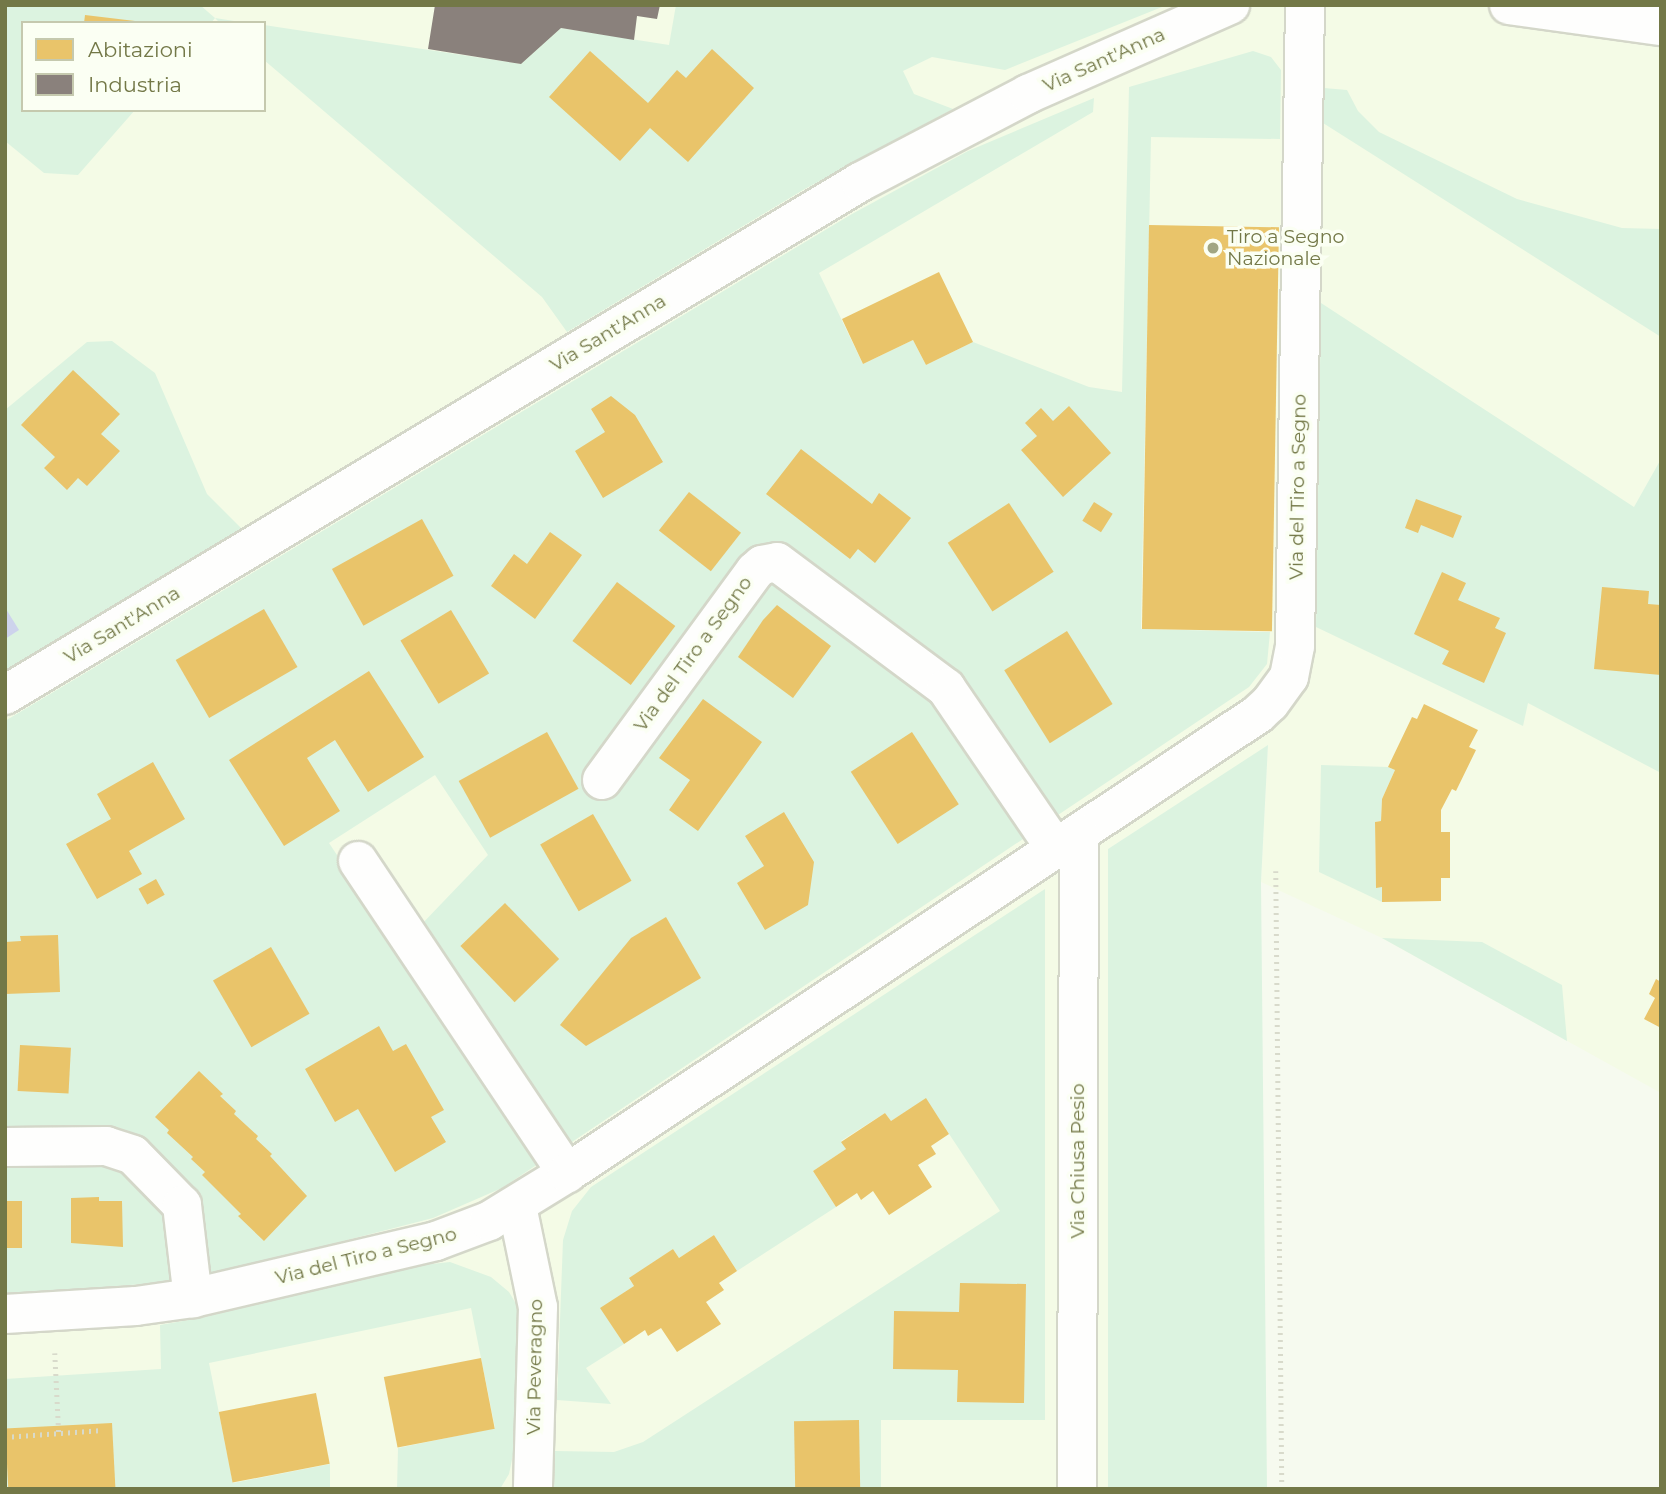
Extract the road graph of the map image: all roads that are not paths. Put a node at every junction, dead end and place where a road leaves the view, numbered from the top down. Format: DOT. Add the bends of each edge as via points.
graph roads {
  1 [pos="1230,5"];
  2 [pos="1305,5"];
  3 [pos="1509,5"];
  4 [pos="1661,26"];
  5 [pos="5,695"];
  6 [pos="602,780"];
  7 [pos="1067,841"];
  8 [pos="358,861"];
  9 [pos="5,1147"];
  10 [pos="567,1173"];
  11 [pos="517,1206"];
  12 [pos="193,1298"];
  13 [pos="5,1314"];
  14 [pos="533,1489"];
  15 [pos="1077,1489"];
  1 -- 5 [label="street, Via Sant'Anna" via="1028,94 860,182"];
  2 -- 7 [label="street, Via del Tiro a Segno" via="1294,662 1280,691 1258,714"];
  3 -- 4 [label="street"];
  6 -- 7 [label="street, Via del Tiro a Segno" via="755,570 777,562 946,688"];
  7 -- 10 [label="street, Via del Tiro a Segno"];
  7 -- 15 [label="street, Via Chiusa Pesio"];
  8 -- 10 [label="street"];
  9 -- 12 [label="street" via="106,1146 133,1156 181,1205"];
  10 -- 11 [label="street, Via del Tiro a Segno"];
  11 -- 12 [label="street, Via del Tiro a Segno" via="436,1241"];
  11 -- 14 [label="street, Via Peveragno" via="538,1307"];
  12 -- 13 [label="street, Via del Tiro a Segno"];
}
